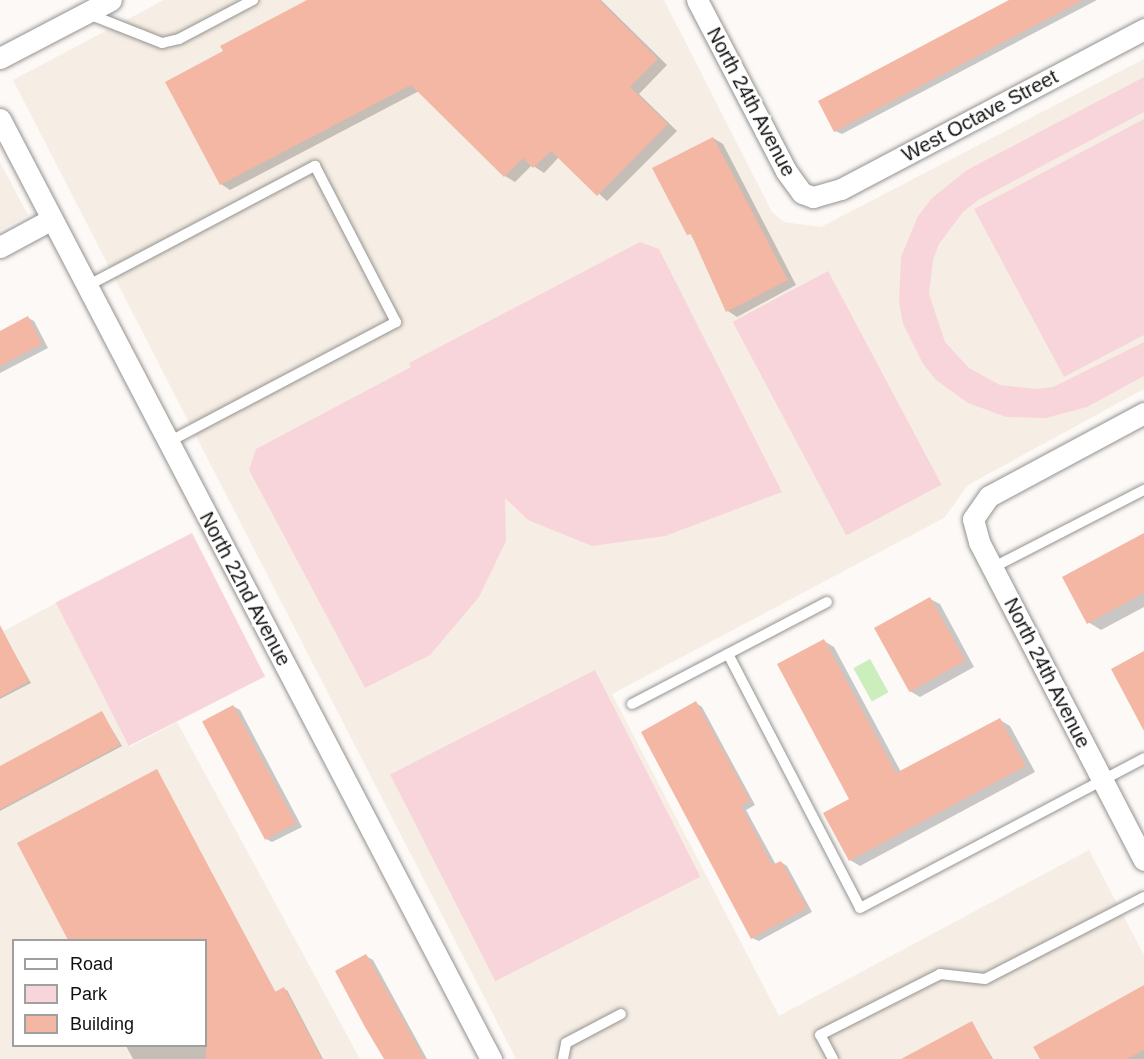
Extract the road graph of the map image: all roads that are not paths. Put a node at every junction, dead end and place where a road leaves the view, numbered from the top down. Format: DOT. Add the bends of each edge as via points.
graph roads {
  1 [pos="111,0"];
  2 [pos="253,0"];
  3 [pos="697,0"];
  4 [pos="86,13"];
  5 [pos="1144,29"];
  6 [pos="0,58"];
  7 [pos="0,118"];
  8 [pos="813,197"];
  9 [pos="52,219"];
  10 [pos="0,247"];
  11 [pos="87,286"];
  12 [pos="1144,413"];
  13 [pos="168,442"];
  14 [pos="1144,490"];
  15 [pos="992,568"];
  16 [pos="827,602"];
  17 [pos="728,654"];
  18 [pos="632,704"];
  19 [pos="1144,758"];
  20 [pos="1102,779"];
  21 [pos="1142,853"];
  22 [pos="1144,897"];
  23 [pos="621,1014"];
  24 [pos="491,1059"];
  25 [pos="564,1059"];
  26 [pos="833,1059"];
  1 -- 4 [label="street"];
  2 -- 4 [label="lane" via="179,39 162,43"];
  3 -- 8 [label="street, North 24th Avenue" via="786,171 802,193"];
  4 -- 6 [label="street"];
  5 -- 8 [label="street, West Octave Street" via="841,189"];
  7 -- 9 [label="street, North 22nd Avenue"];
  9 -- 10 [label="street"];
  9 -- 11 [label="street, North 22nd Avenue"];
  11 -- 13 [label="street, North 22nd Avenue"];
  11 -- 13 [label="lane" via="315,166 391,312 396,322"];
  12 -- 15 [label="street, North 24th Avenue" via="998,490 981,503 974,530"];
  13 -- 24 [label="street, North 22nd Avenue"];
  14 -- 15 [label="lane"];
  15 -- 20 [label="street, North 24th Avenue"];
  16 -- 17 [label="lane"];
  17 -- 18 [label="lane"];
  17 -- 20 [label="lane" via="860,908"];
  19 -- 20 [label="lane"];
  20 -- 21 [label="street, North 24th Avenue"];
  22 -- 26 [label="lane" via="985,979 940,974 820,1035"];
  23 -- 25 [label="lane" via="566,1043"];
}
